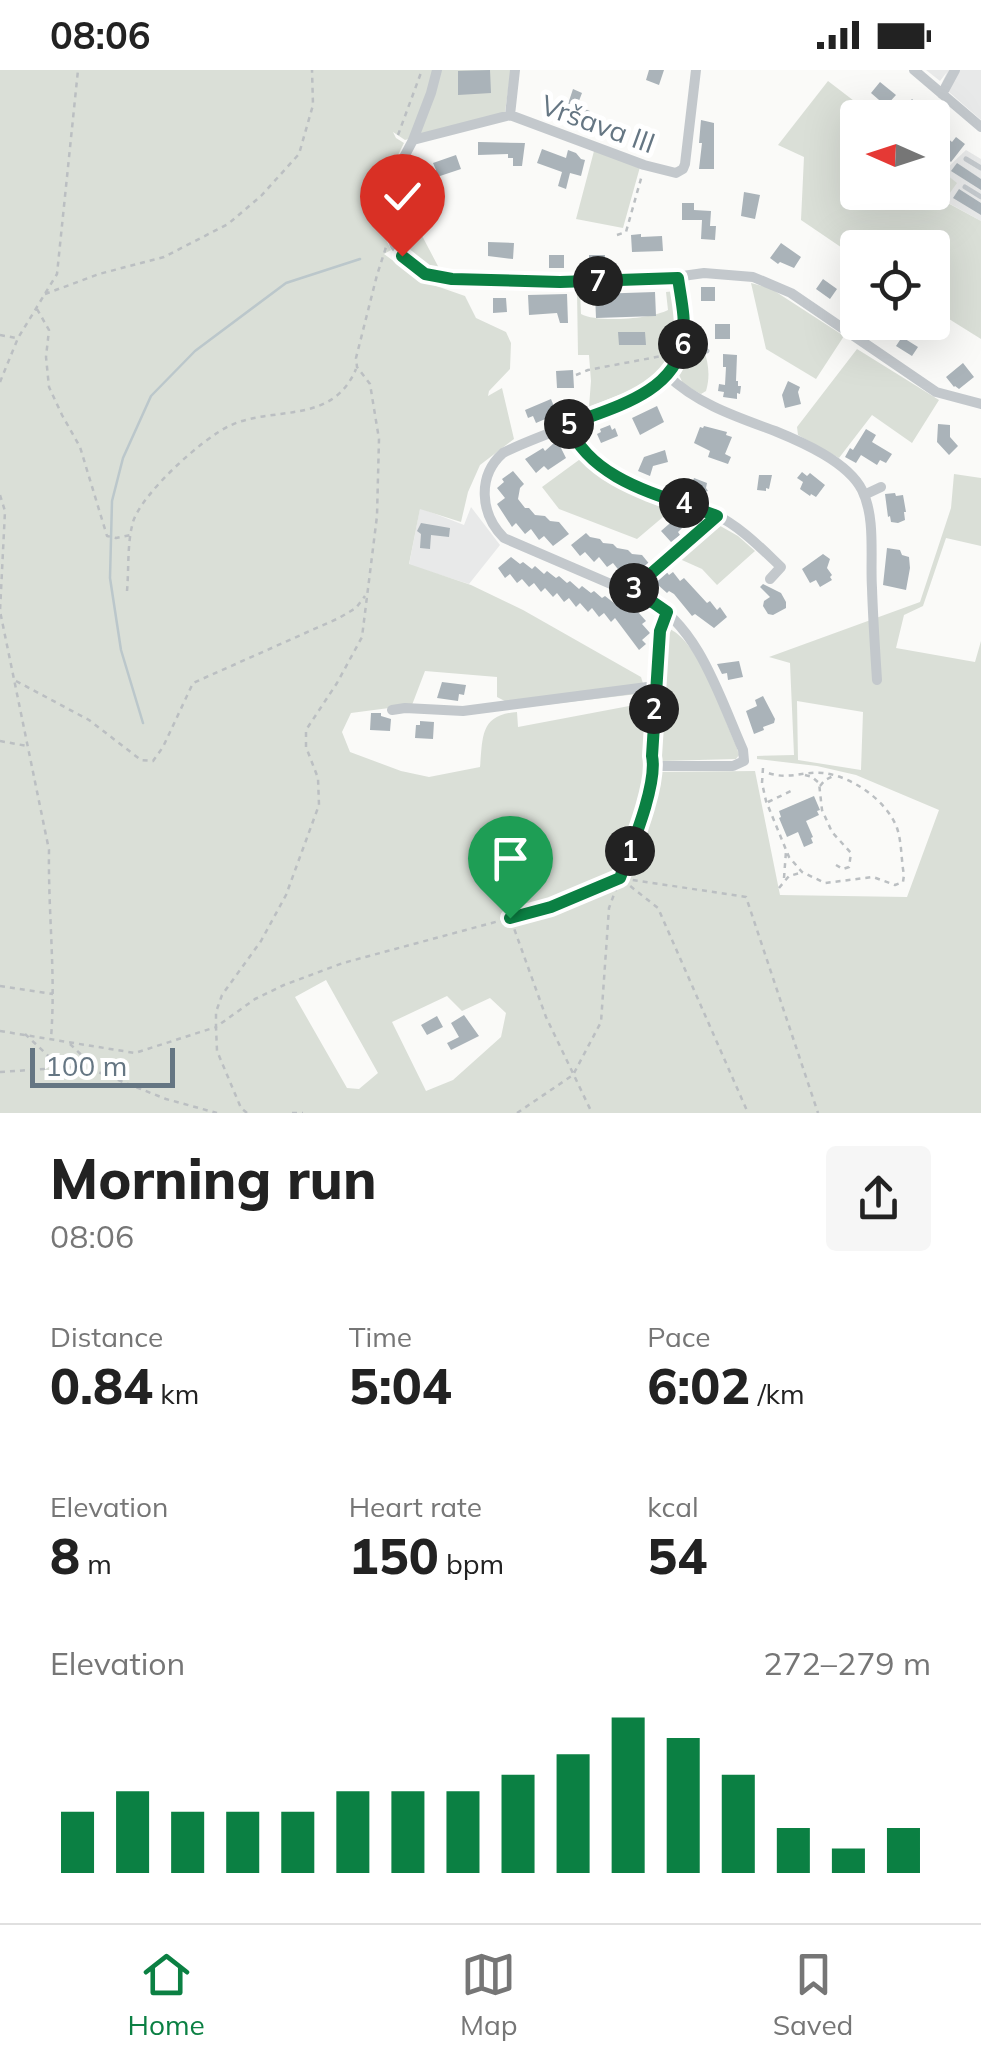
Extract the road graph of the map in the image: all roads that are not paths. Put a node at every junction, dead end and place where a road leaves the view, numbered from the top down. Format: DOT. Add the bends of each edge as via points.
graph roads {
  1 [pos="437,70"];
  2 [pos="515,70"];
  3 [pos="696,70"];
  4 [pos="914,70"];
  5 [pos="956,70"];
  6 [pos="942,94"];
  7 [pos="510,115"];
  8 [pos="981,127"];
  9 [pos="413,140"];
  10 [pos="966,158"];
  11 [pos="981,168"];
  12 [pos="965,187"];
  13 [pos="981,196"];
  14 [pos="678,278"];
  15 [pos="682,348"];
  16 [pos="707,351"];
  17 [pos="668,375"];
  18 [pos="981,404"];
  19 [pos="568,425"];
  20 [pos="881,487"];
  21 [pos="864,495"];
  22 [pos="793,558"];
  23 [pos="781,567"];
  24 [pos="770,578"];
  25 [pos="667,612"];
  26 [pos="876,680"];
  27 [pos="656,686"];
  28 [pos="392,710"];
  1 -- 9 [label="street"];
  2 -- 7 [label="street, Vršava III"];
  3 -- 7 [label="street, Vršava III" via="685,164 672,174"];
  4 -- 6 [label="street"];
  5 -- 6 [label="street"];
  6 -- 8 [label="street"];
  7 -- 9 [label="street, Vršava III"];
  9 -- 14 [label="street" via="389,188 386,223 402,256 425,274 560,282"];
  10 -- 11 [label="lane"];
  12 -- 13 [label="lane"];
  14 -- 15 [label="street"];
  14 -- 18 [label="street" via="724,273 776,285 936,392"];
  15 -- 16 [label="lane"];
  15 -- 17 [label="street"];
  17 -- 19 [label="street" via="640,396"];
  17 -- 21 [label="street" via="724,412 824,454"];
  19 -- 23 [label="street" via="585,454 608,473 717,516"];
  19 -- 25 [label="street" via="492,464 485,484 488,517 514,544"];
  20 -- 21 [label="street"];
  21 -- 26 [label="street"];
  22 -- 23 [label="street"];
  23 -- 24 [label="street"];
  25 -- 27 [label="street"];
  25 -- 27 [label="street" via="701,657 745,756 742,764 654,766"];
  27 -- 28 [label="street" via="463,712"];
}
